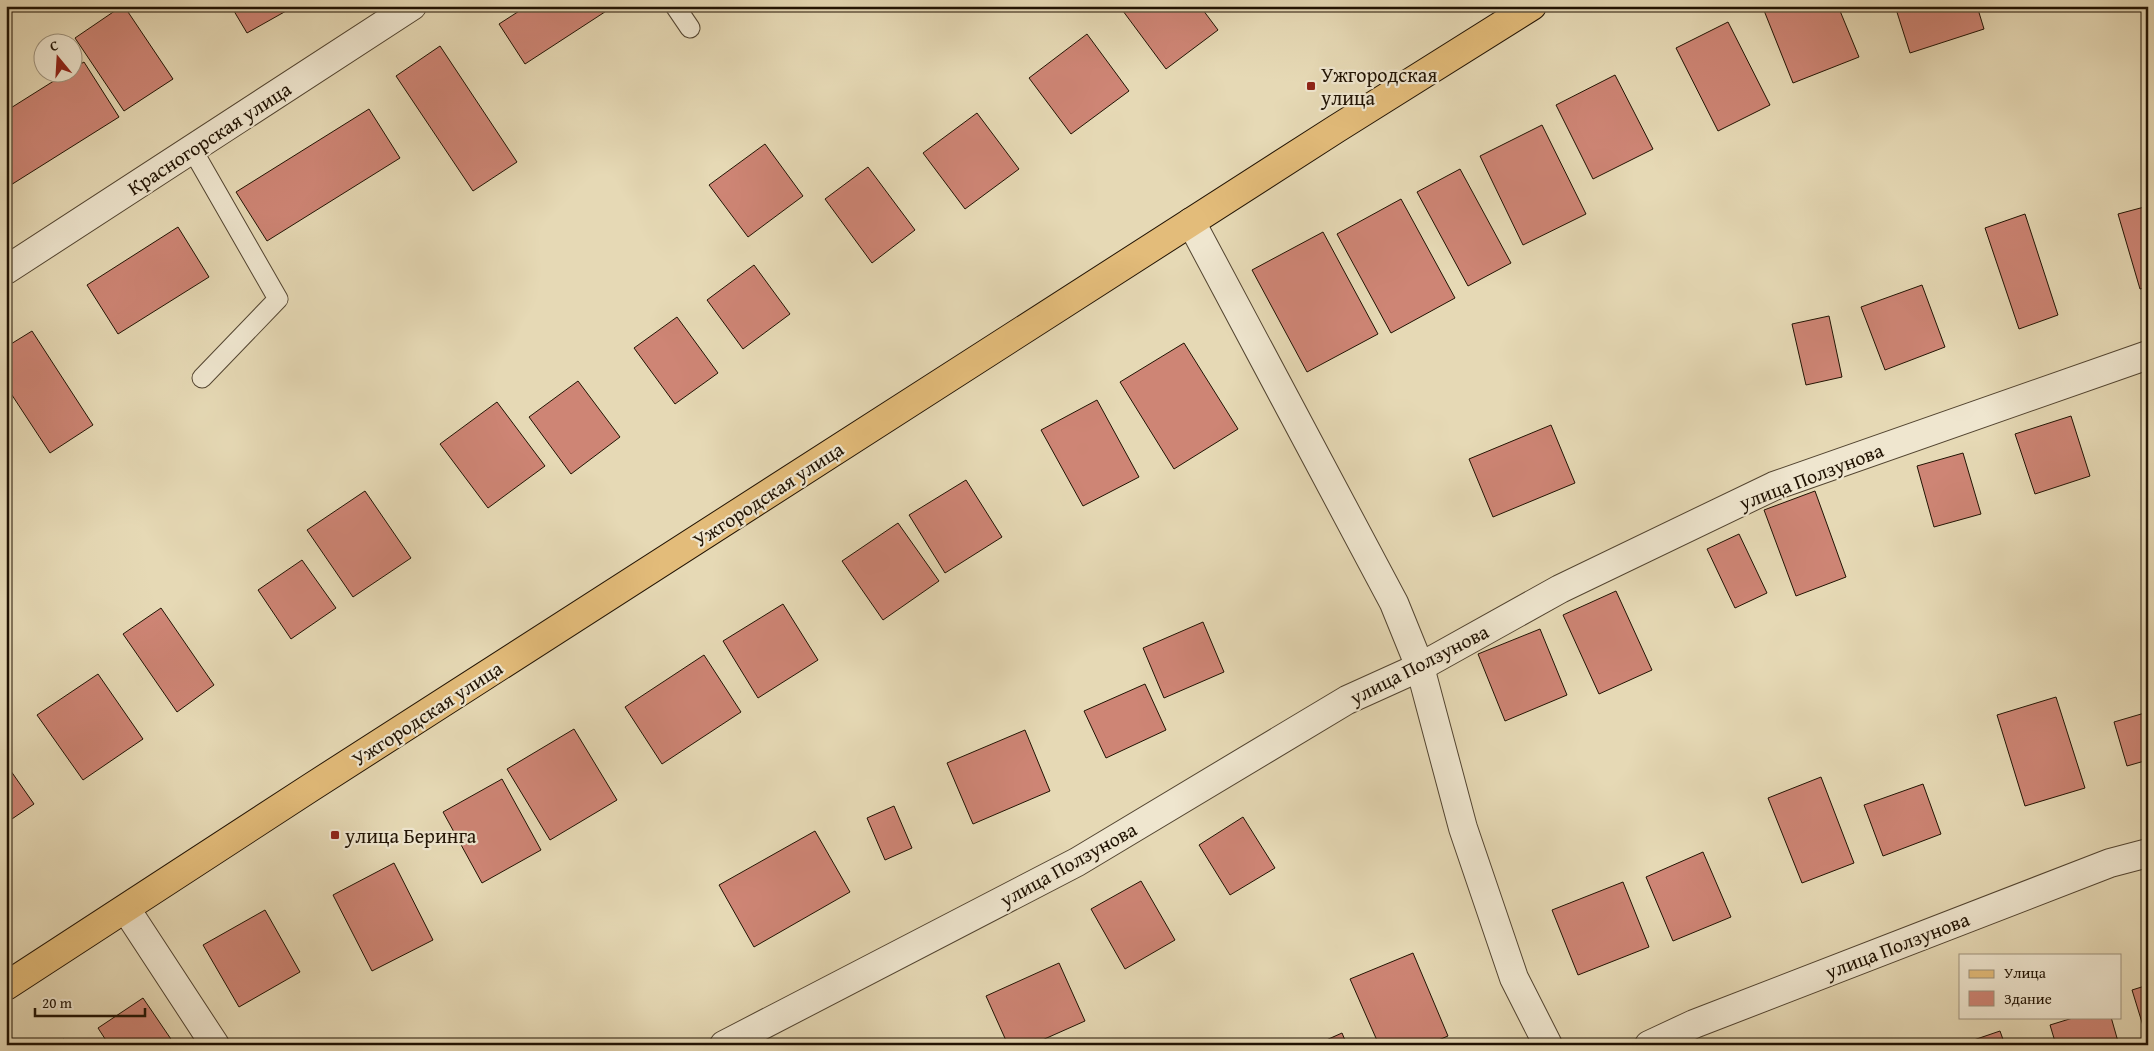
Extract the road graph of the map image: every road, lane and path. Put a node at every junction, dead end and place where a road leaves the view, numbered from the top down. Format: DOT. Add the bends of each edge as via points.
graph roads {
  1 [pos="412,6"];
  2 [pos="675,6"];
  3 [pos="1517,10"];
  4 [pos="690,28"];
  5 [pos="192,149"];
  6 [pos="1192,222"];
  7 [pos="6,270"];
  8 [pos="2148,355"];
  9 [pos="202,378"];
  10 [pos="1420,667"];
  11 [pos="2148,853"];
  12 [pos="126,909"];
  13 [pos="6,986"];
  14 [pos="216,1045"];
  15 [pos="724,1045"];
  16 [pos="1548,1045"];
  17 [pos="1649,1045"];
  1 -- 5 [label="street, Красногорская улица"];
  2 -- 4 [label="lane"];
  3 -- 6 [label="main road, Ужгородская улица"];
  5 -- 7 [label="street, Красногорская улица"];
  5 -- 9 [label="lane" via="278,299"];
  6 -- 10 [label="street" via="1394,603"];
  6 -- 12 [label="main road, Ужгородская улица"];
  8 -- 10 [label="street, улица Ползунова" via="1774,486 1560,589"];
  10 -- 15 [label="street, улица Ползунова" via="1347,700 1077,862"];
  10 -- 16 [label="street" via="1463,828 1514,978"];
  11 -- 17 [label="street, улица Ползунова" via="2110,863 1694,1024"];
  12 -- 13 [label="main road, Ужгородская улица"];
  12 -- 14 [label="street"];
}
